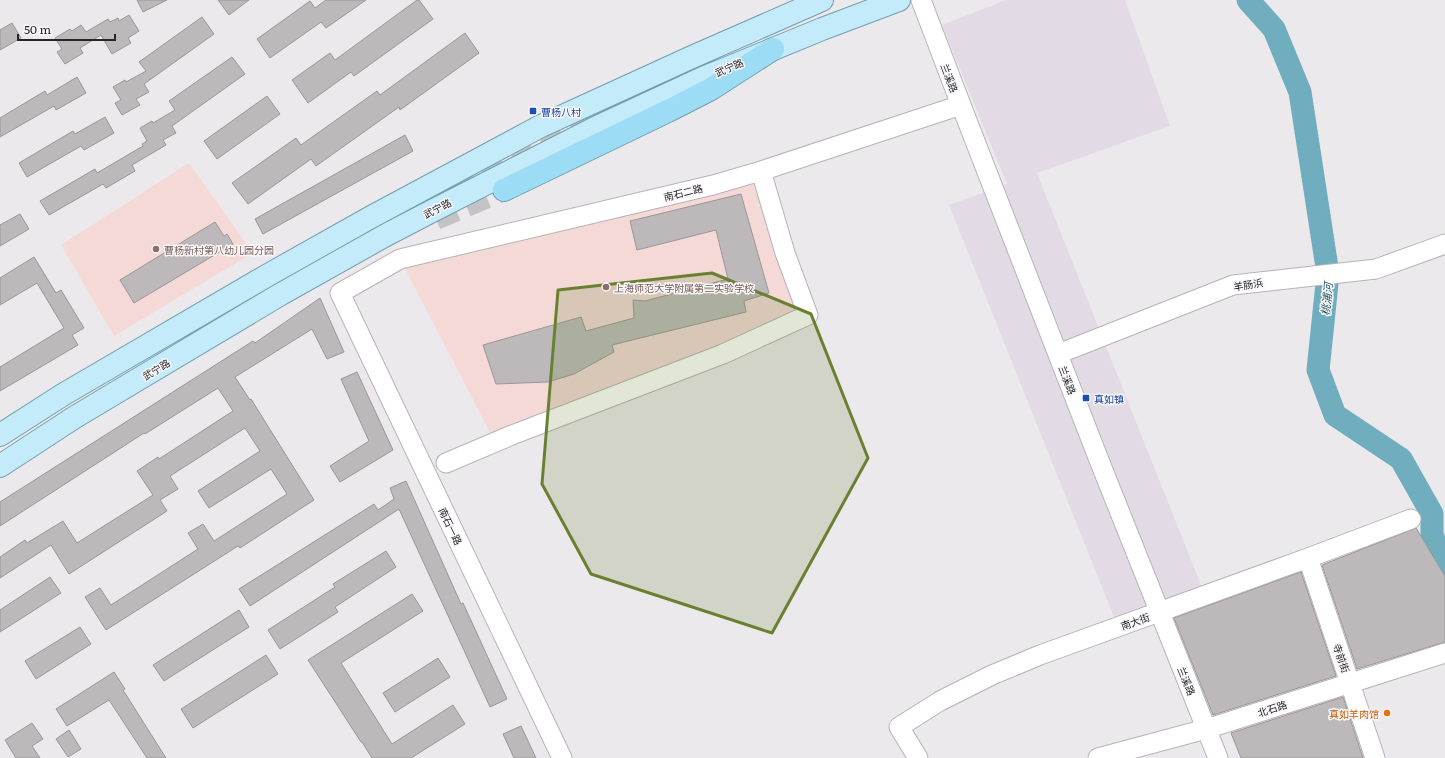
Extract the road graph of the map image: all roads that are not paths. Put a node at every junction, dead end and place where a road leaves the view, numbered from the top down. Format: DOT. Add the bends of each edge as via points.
graph roads {
  1 [pos="822,0"];
  2 [pos="899,0"];
  3 [pos="921,0"];
  4 [pos="773,49"];
  5 [pos="961,105"];
  6 [pos="761,171"];
  7 [pos="504,190"];
  8 [pos="1445,244"];
  9 [pos="340,293"];
  10 [pos="1058,354"];
  11 [pos="0,435"];
  12 [pos="446,463"];
  13 [pos="0,466"];
  14 [pos="1411,519"];
  15 [pos="1308,558"];
  16 [pos="1159,612"];
  17 [pos="1445,653"];
  18 [pos="1350,683"];
  19 [pos="1206,729"];
  20 [pos="562,758"];
  21 [pos="918,758"];
  22 [pos="1098,758"];
  23 [pos="1218,758"];
  24 [pos="1375,758"];
  1 -- 11 [label="main road" via="541,126 268,275 64,394"];
  2 -- 4 [label="main road, 武宁路"];
  3 -- 5 [label="street, 兰溪路"];
  4 -- 7 [label="highway" via="711,89"];
  4 -- 13 [label="main road, 武宁路" via="595,128 386,235 281,294 75,417"];
  5 -- 6 [label="street, 南石二路"];
  5 -- 10 [label="street, 兰溪路"];
  6 -- 9 [label="street, 南石二路" via="668,196 400,259"];
  6 -- 12 [label="street" via="778,233 808,314 724,354 512,434"];
  8 -- 10 [label="street, 羊肠浜" via="1376,269 1233,285"];
  9 -- 20 [label="street, 南石一路"];
  10 -- 16 [label="street, 兰溪路"];
  14 -- 15 [label="street, 南大街"];
  15 -- 16 [label="street, 南大街"];
  15 -- 18 [label="street, 寺前街"];
  16 -- 19 [label="street, 兰溪路"];
  16 -- 21 [label="street, 南大街" via="1033,658 940,701 899,727"];
  17 -- 18 [label="street, 北石路"];
  18 -- 19 [label="street, 北石路"];
  18 -- 24 [label="street, 寺前街"];
  19 -- 22 [label="street, 北石路"];
  19 -- 23 [label="street, 兰溪路"];
}
